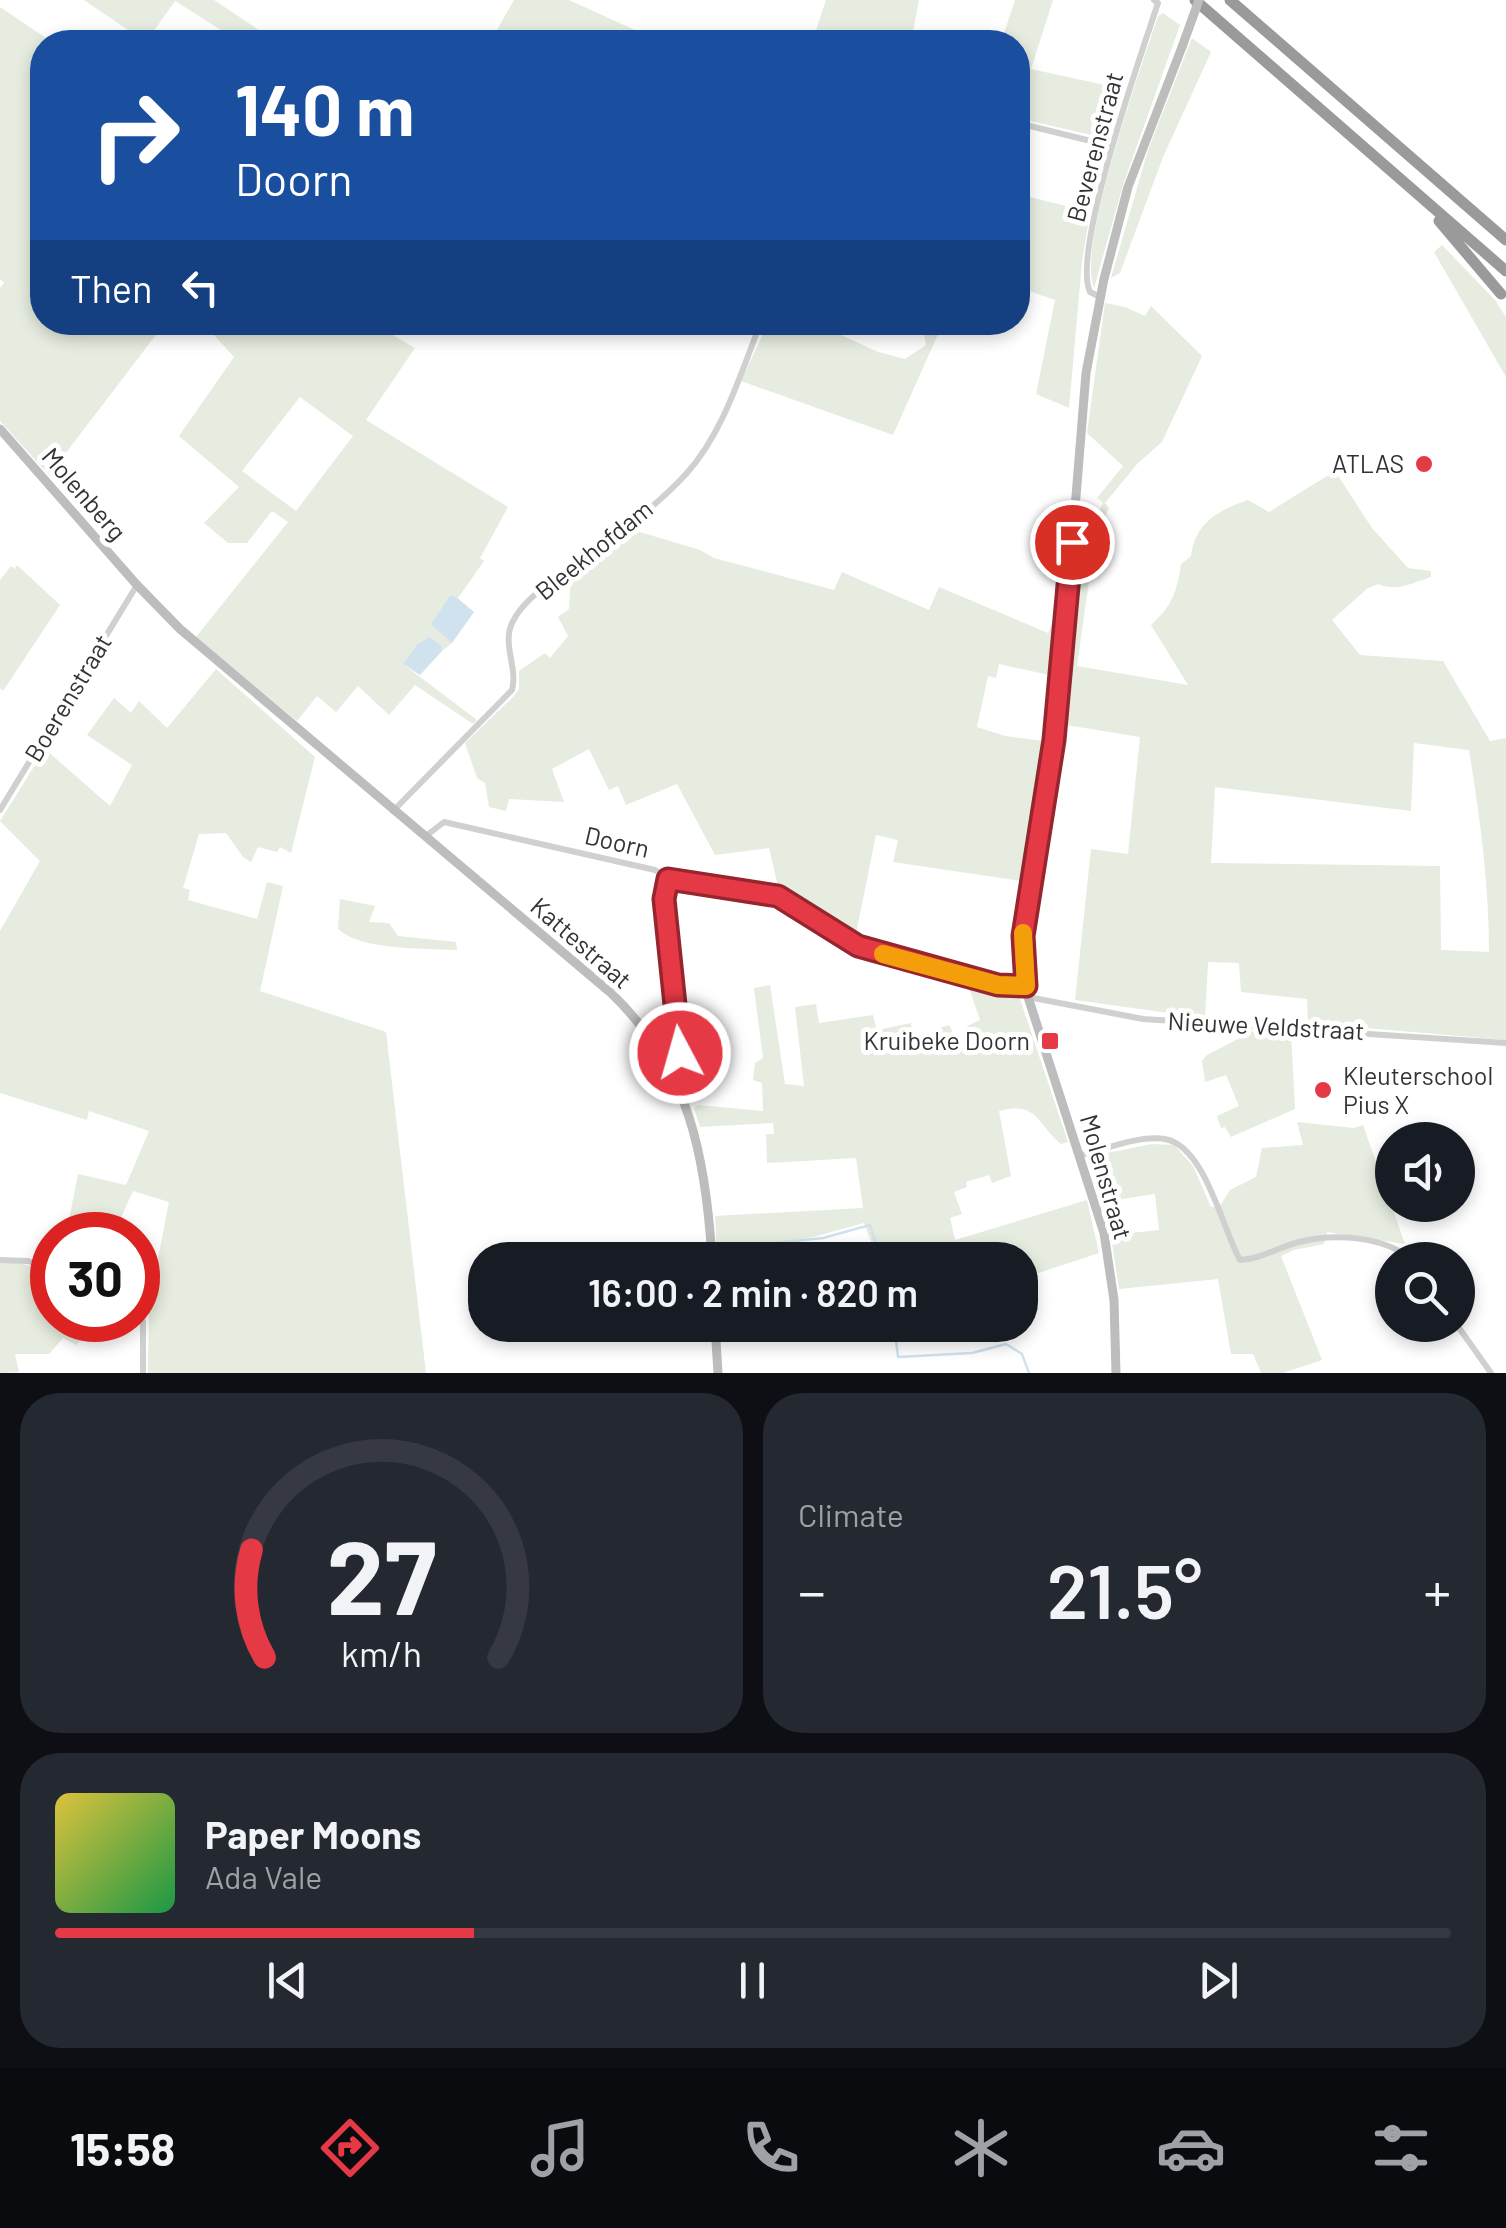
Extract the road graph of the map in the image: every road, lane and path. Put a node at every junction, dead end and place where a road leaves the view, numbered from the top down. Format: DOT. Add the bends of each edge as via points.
graph roads {
  1 [pos="1197,0"];
  2 [pos="1230,0"];
  3 [pos="1156,1"];
  4 [pos="1030,126"];
  5 [pos="1111,146"];
  6 [pos="1425,202"];
  7 [pos="1506,240"];
  8 [pos="1506,271"];
  9 [pos="1501,294"];
  10 [pos="1100,297"];
  11 [pos="755,335"];
  12 [pos="0,430"];
  13 [pos="137,586"];
  14 [pos="0,810"];
  15 [pos="392,810"];
  16 [pos="425,837"];
  17 [pos="668,879"];
  18 [pos="1027,991"];
  19 [pos="1506,1043"];
  20 [pos="669,1066"];
  21 [pos="1081,1155"];
  22 [pos="711,1242"];
  23 [pos="1375,1243"];
  24 [pos="0,1260"];
  25 [pos="30,1262"];
  26 [pos="143,1342"];
  27 [pos="716,1342"];
  28 [pos="1469,1342"];
  29 [pos="142,1373"];
  30 [pos="718,1373"];
  31 [pos="1116,1373"];
  32 [pos="1491,1373"];
  1 -- 6 [label="highway"];
  1 -- 10 [label="street, Beverenstraat, bridge" via="1128,188"];
  2 -- 7 [label="highway"];
  3 -- 5 [label="street, Beverenstraat"];
  4 -- 5 [label="street"];
  5 -- 10 [label="street, Beverenstraat" via="1086,280"];
  6 -- 8 [label="highway"];
  6 -- 9 [label="highway"];
  10 -- 18 [label="street, Beverenstraat" via="1080,429 1062,669 1023,936"];
  11 -- 15 [label="street, Bleekhofdam" via="688,472 516,616 507,636 516,675 512,690"];
  12 -- 13 [label="street, Molenberg"];
  13 -- 14 [label="street, Boerenstraat"];
  13 -- 15 [label="street"];
  15 -- 16 [label="street, Kattestraat"];
  16 -- 17 [label="street, Doorn" via="444,822 655,870"];
  16 -- 20 [label="street, Kattestraat" via="611,993"];
  17 -- 18 [label="street, Doorn" via="778,896 858,946"];
  17 -- 20 [label="street" via="664,899 680,1053"];
  18 -- 19 [label="street, Nieuwe Veldstraat" via="1143,1019"];
  18 -- 21 [label="street, Molenstraat"];
  20 -- 22 [label="street, Kattestraat" via="701,1155"];
  21 -- 23 [label="street" via="1146,1140 1184,1147 1240,1260 1300,1241"];
  21 -- 31 [label="street, Molenstraat" via="1104,1233"];
  24 -- 25 [label="street"];
  26 -- 29 [label="street"];
  27 -- 30 [label="street"];
  28 -- 32 [label="street"];
}
